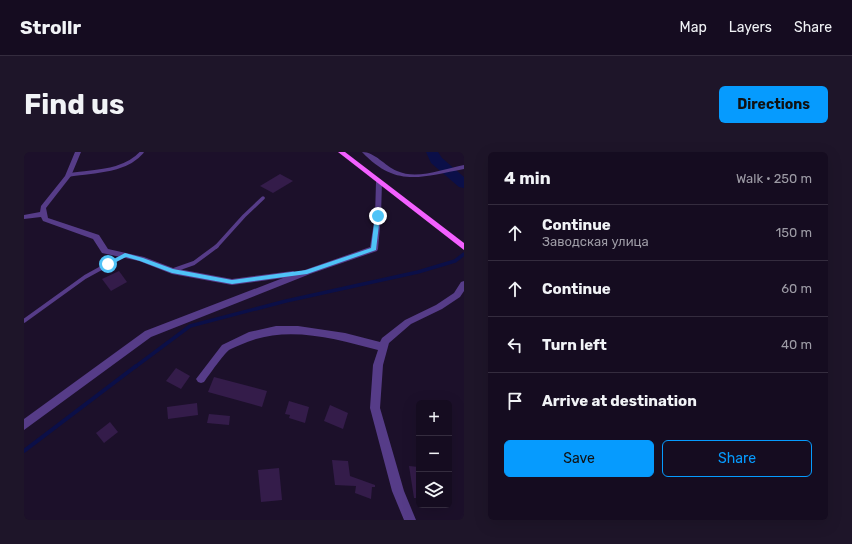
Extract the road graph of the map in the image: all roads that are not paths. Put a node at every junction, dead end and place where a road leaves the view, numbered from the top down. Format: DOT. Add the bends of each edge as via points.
graph roads {
  1 [pos="78,152"];
  2 [pos="142,152"];
  3 [pos="341,152"];
  4 [pos="365,152"];
  5 [pos="464,167"];
  6 [pos="69,175"];
  7 [pos="379,182"];
  8 [pos="263,198"];
  9 [pos="44,214"];
  10 [pos="24,217"];
  11 [pos="461,244"];
  12 [pos="125,255"];
  13 [pos="172,270"];
  14 [pos="307,272"];
  15 [pos="464,284"];
  16 [pos="24,322"];
  17 [pos="383,347"];
  18 [pos="201,379"];
  19 [pos="24,425"];
  20 [pos="410,520"];
  1 -- 6 [label="street"];
  2 -- 6 [label="lane" via="135,160 124,166"];
  3 -- 7 [label="main road"];
  4 -- 5 [label="street" via="393,172 405,176"];
  6 -- 9 [label="street" via="43,208"];
  7 -- 11 [label="main road"];
  7 -- 14 [label="street" via="374,249"];
  8 -- 13 [label="lane" via="206,256 184,268"];
  9 -- 10 [label="street"];
  9 -- 12 [label="street" via="45,219 96,237 105,251"];
  12 -- 13 [label="street"];
  12 -- 16 [label="lane" via="74,283"];
  13 -- 14 [label="street" via="232,282"];
  14 -- 19 [label="street" via="148,334"];
  15 -- 17 [label="street" via="457,295 408,322 385,341"];
  17 -- 18 [label="street" via="345,337 298,330 276,330 252,335 224,348"];
  17 -- 20 [label="street" via="378,365 375,408 398,491"];
}
